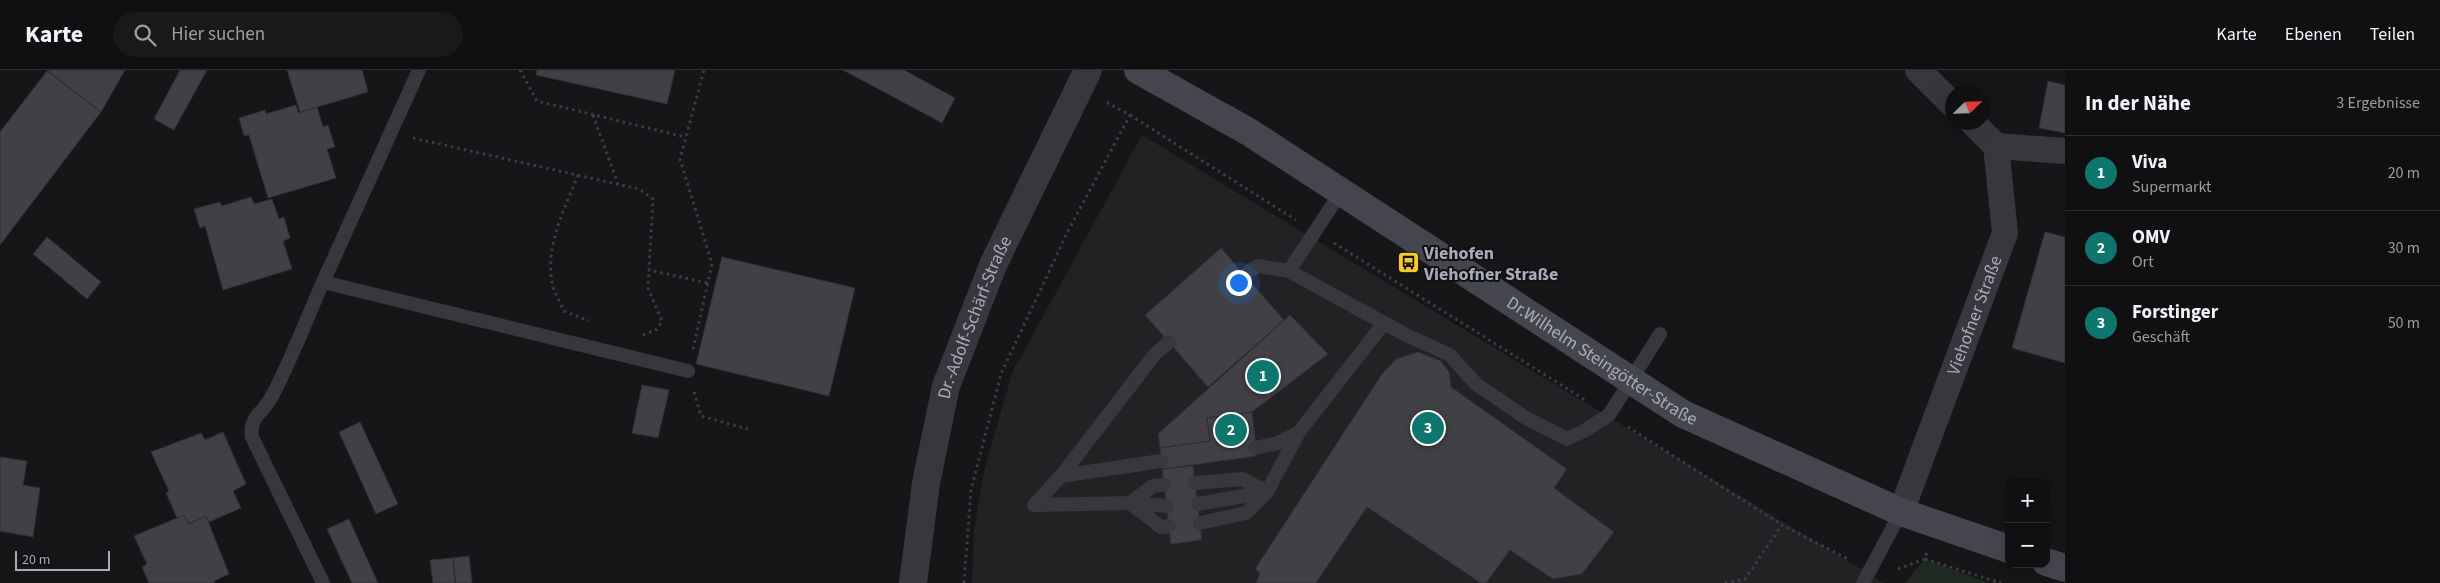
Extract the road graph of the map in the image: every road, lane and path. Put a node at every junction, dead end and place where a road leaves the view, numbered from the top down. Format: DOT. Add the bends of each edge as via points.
graph roads {
  1 [pos="419,70"];
  2 [pos="520,70"];
  3 [pos="704,70"];
  4 [pos="1138,70"];
  5 [pos="1918,70"];
  6 [pos="1084,79"];
  7 [pos="1945,97"];
  8 [pos="593,114"];
  9 [pos="1130,115"];
  10 [pos="1980,130"];
  11 [pos="391,133"];
  12 [pos="685,137"];
  13 [pos="1996,146"];
  14 [pos="2065,151"];
  15 [pos="578,175"];
  16 [pos="618,184"];
  17 [pos="1341,192"];
  18 [pos="1316,232"];
  19 [pos="649,270"];
  20 [pos="1248,272"];
  21 [pos="1289,272"];
  22 [pos="323,282"];
  23 [pos="708,283"];
  24 [pos="1384,322"];
  25 [pos="594,323"];
  26 [pos="1660,334"];
  27 [pos="639,336"];
  28 [pos="1169,342"];
  29 [pos="688,371"];
  30 [pos="1632,381"];
  31 [pos="1609,415"];
  32 [pos="748,429"];
  33 [pos="1299,432"];
  34 [pos="1255,448"];
  35 [pos="1161,461"];
  36 [pos="1061,476"];
  37 [pos="1195,483"];
  38 [pos="1164,485"];
  39 [pos="1266,492"];
  40 [pos="1130,503"];
  41 [pos="1198,504"];
  42 [pos="1166,506"];
  43 [pos="1901,512"];
  44 [pos="1200,523"];
  45 [pos="1782,524"];
  46 [pos="1933,524"];
  47 [pos="1169,526"];
  48 [pos="2005,548"];
  49 [pos="1925,559"];
  50 [pos="2050,563"];
  51 [pos="2065,568"];
  52 [pos="1867,577"];
  53 [pos="322,583"];
  54 [pos="913,583"];
  55 [pos="964,583"];
  56 [pos="1725,583"];
  57 [pos="2001,583"];
  1 -- 11 [label="lane"];
  2 -- 8 [label="path" via="537,100"];
  3 -- 12 [label="path"];
  4 -- 17 [label="main road, Dr.Wilhelm Steingötter-Straße" via="1249,132"];
  5 -- 7 [label="street"];
  6 -- 9 [label="path"];
  6 -- 54 [label="street, Dr.-Adolf-Schärf-Straße" via="993,265 946,386 926,483"];
  8 -- 12 [label="path"];
  8 -- 16 [label="path"];
  9 -- 18 [label="path"];
  9 -- 55 [label="path" via="1068,231 1001,374 971,490"];
  10 -- 13 [label="street"];
  11 -- 15 [label="path"];
  11 -- 22 [label="lane"];
  12 -- 23 [label="path" via="680,159 712,264"];
  13 -- 14 [label="street"];
  13 -- 43 [label="street, Viehofner Straße" via="2005,233"];
  15 -- 16 [label="path"];
  15 -- 25 [label="path" via="558,228 551,259 554,290 564,311"];
  16 -- 19 [label="path" via="639,189 653,199"];
  17 -- 18 [label="lane"];
  17 -- 30 [label="main road, Dr.Wilhelm Steingötter-Straße"];
  18 -- 21 [label="lane"];
  18 -- 31 [label="path"];
  19 -- 23 [label="path"];
  19 -- 27 [label="path" via="648,288 662,321 656,330"];
  20 -- 21 [label="lane" via="1258,266"];
  21 -- 24 [label="lane"];
  22 -- 29 [label="lane"];
  22 -- 53 [label="lane" via="270,400 252,422 251,430"];
  23 -- 29 [label="path"];
  24 -- 31 [label="lane" via="1450,356 1476,384 1526,418 1566,439 1584,432"];
  24 -- 33 [label="lane"];
  26 -- 30 [label="lane"];
  28 -- 36 [label="lane" via="1155,354"];
  29 -- 32 [label="path" via="701,416"];
  30 -- 31 [label="lane"];
  30 -- 43 [label="main road, Dr.Wilhelm Steingötter-Straße" via="1683,414"];
  31 -- 45 [label="path"];
  33 -- 34 [label="lane" via="1278,443"];
  33 -- 39 [label="lane"];
  35 -- 36 [label="lane"];
  36 -- 40 [label="lane" via="1034,505"];
  37 -- 39 [label="lane" via="1242,479"];
  38 -- 40 [label="lane" via="1153,486"];
  39 -- 41 [label="lane"];
  39 -- 44 [label="lane" via="1246,513"];
  40 -- 42 [label="lane"];
  40 -- 47 [label="lane" via="1161,527"];
  43 -- 46 [label="main road, Dr.Wilhelm Steingötter-Straße"];
  43 -- 52 [label="lane"];
  45 -- 52 [label="path"];
  45 -- 56 [label="path" via="1744,579"];
  46 -- 48 [label="main road, Dr.Wilhelm Steingötter-Straße"];
  46 -- 49 [label="path"];
  49 -- 52 [label="path" via="1881,576"];
  49 -- 57 [label="path"];
  50 -- 51 [label="main road"];
}
